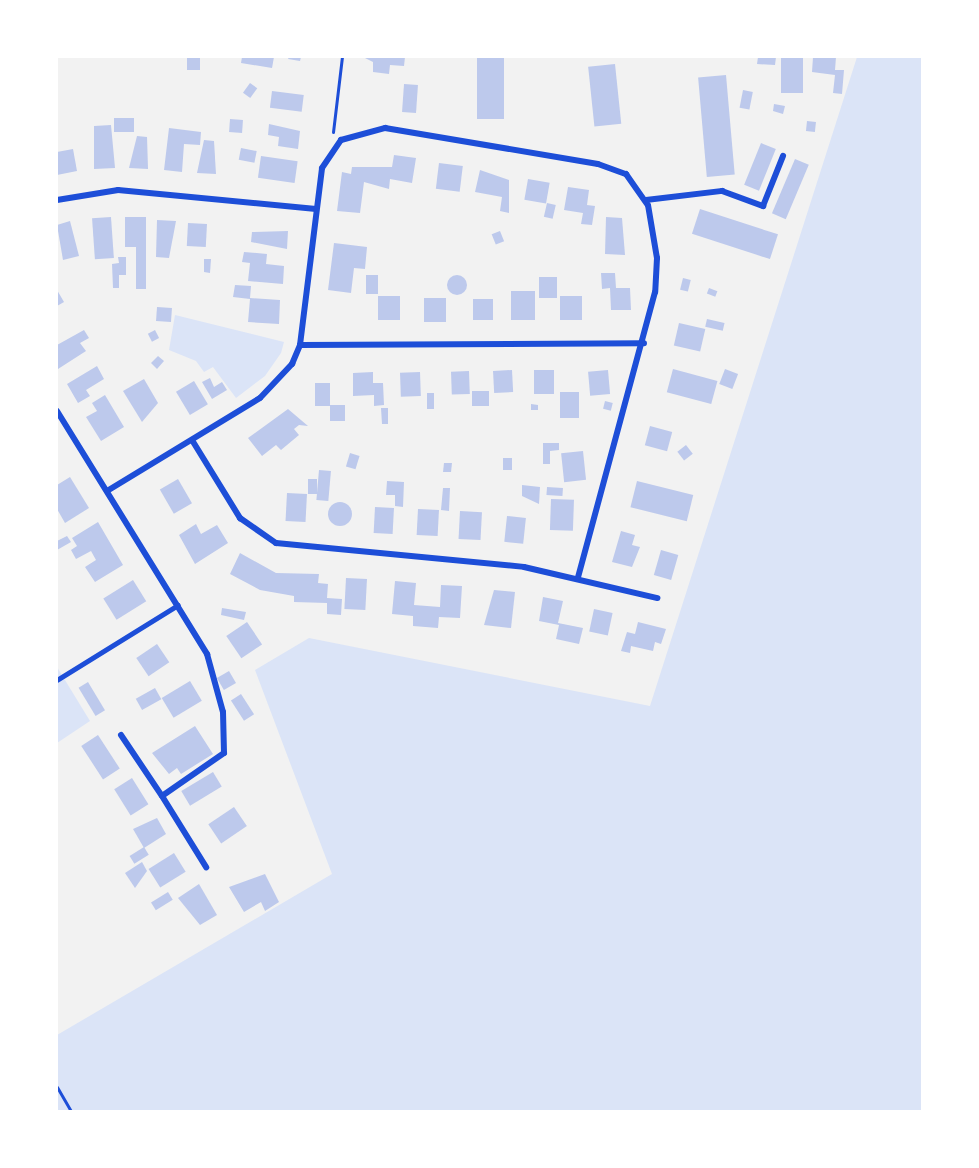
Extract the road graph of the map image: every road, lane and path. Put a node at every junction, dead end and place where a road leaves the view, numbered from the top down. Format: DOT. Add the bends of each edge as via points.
graph roads {
  1 [pos="342,57"];
  2 [pos="330,152"];
  3 [pos="783,156"];
  4 [pos="57,200"];
  5 [pos="646,200"];
  6 [pos="316,209"];
  7 [pos="644,343"];
  8 [pos="300,345"];
  9 [pos="57,411"];
  10 [pos="192,440"];
  11 [pos="107,491"];
  12 [pos="579,577"];
  13 [pos="657,598"];
  14 [pos="178,605"];
  15 [pos="57,680"];
  16 [pos="121,735"];
  17 [pos="162,796"];
  18 [pos="206,867"];
  19 [pos="57,1088"];
  20 [pos="71,1111"];
  1 -- 2 [label="path"];
  2 -- 5 [label="street" via="355,132 385,128 598,164 626,174"];
  2 -- 6 [label="street"];
  3 -- 5 [label="street" via="763,206 722,191"];
  4 -- 6 [label="street" via="118,190"];
  5 -- 7 [label="street" via="652,228 655,292"];
  6 -- 8 [label="street"];
  7 -- 8 [label="street"];
  7 -- 12 [label="street"];
  8 -- 10 [label="street" via="283,377 260,398"];
  9 -- 11 [label="street"];
  10 -- 11 [label="street"];
  10 -- 12 [label="street" via="240,519 276,543 524,567"];
  11 -- 14 [label="street"];
  12 -- 13 [label="street"];
  14 -- 15 [label="lane"];
  14 -- 17 [label="street" via="207,654 226,744 216,760"];
  16 -- 17 [label="street"];
  17 -- 18 [label="street"];
  19 -- 20 [label="path"];
}
